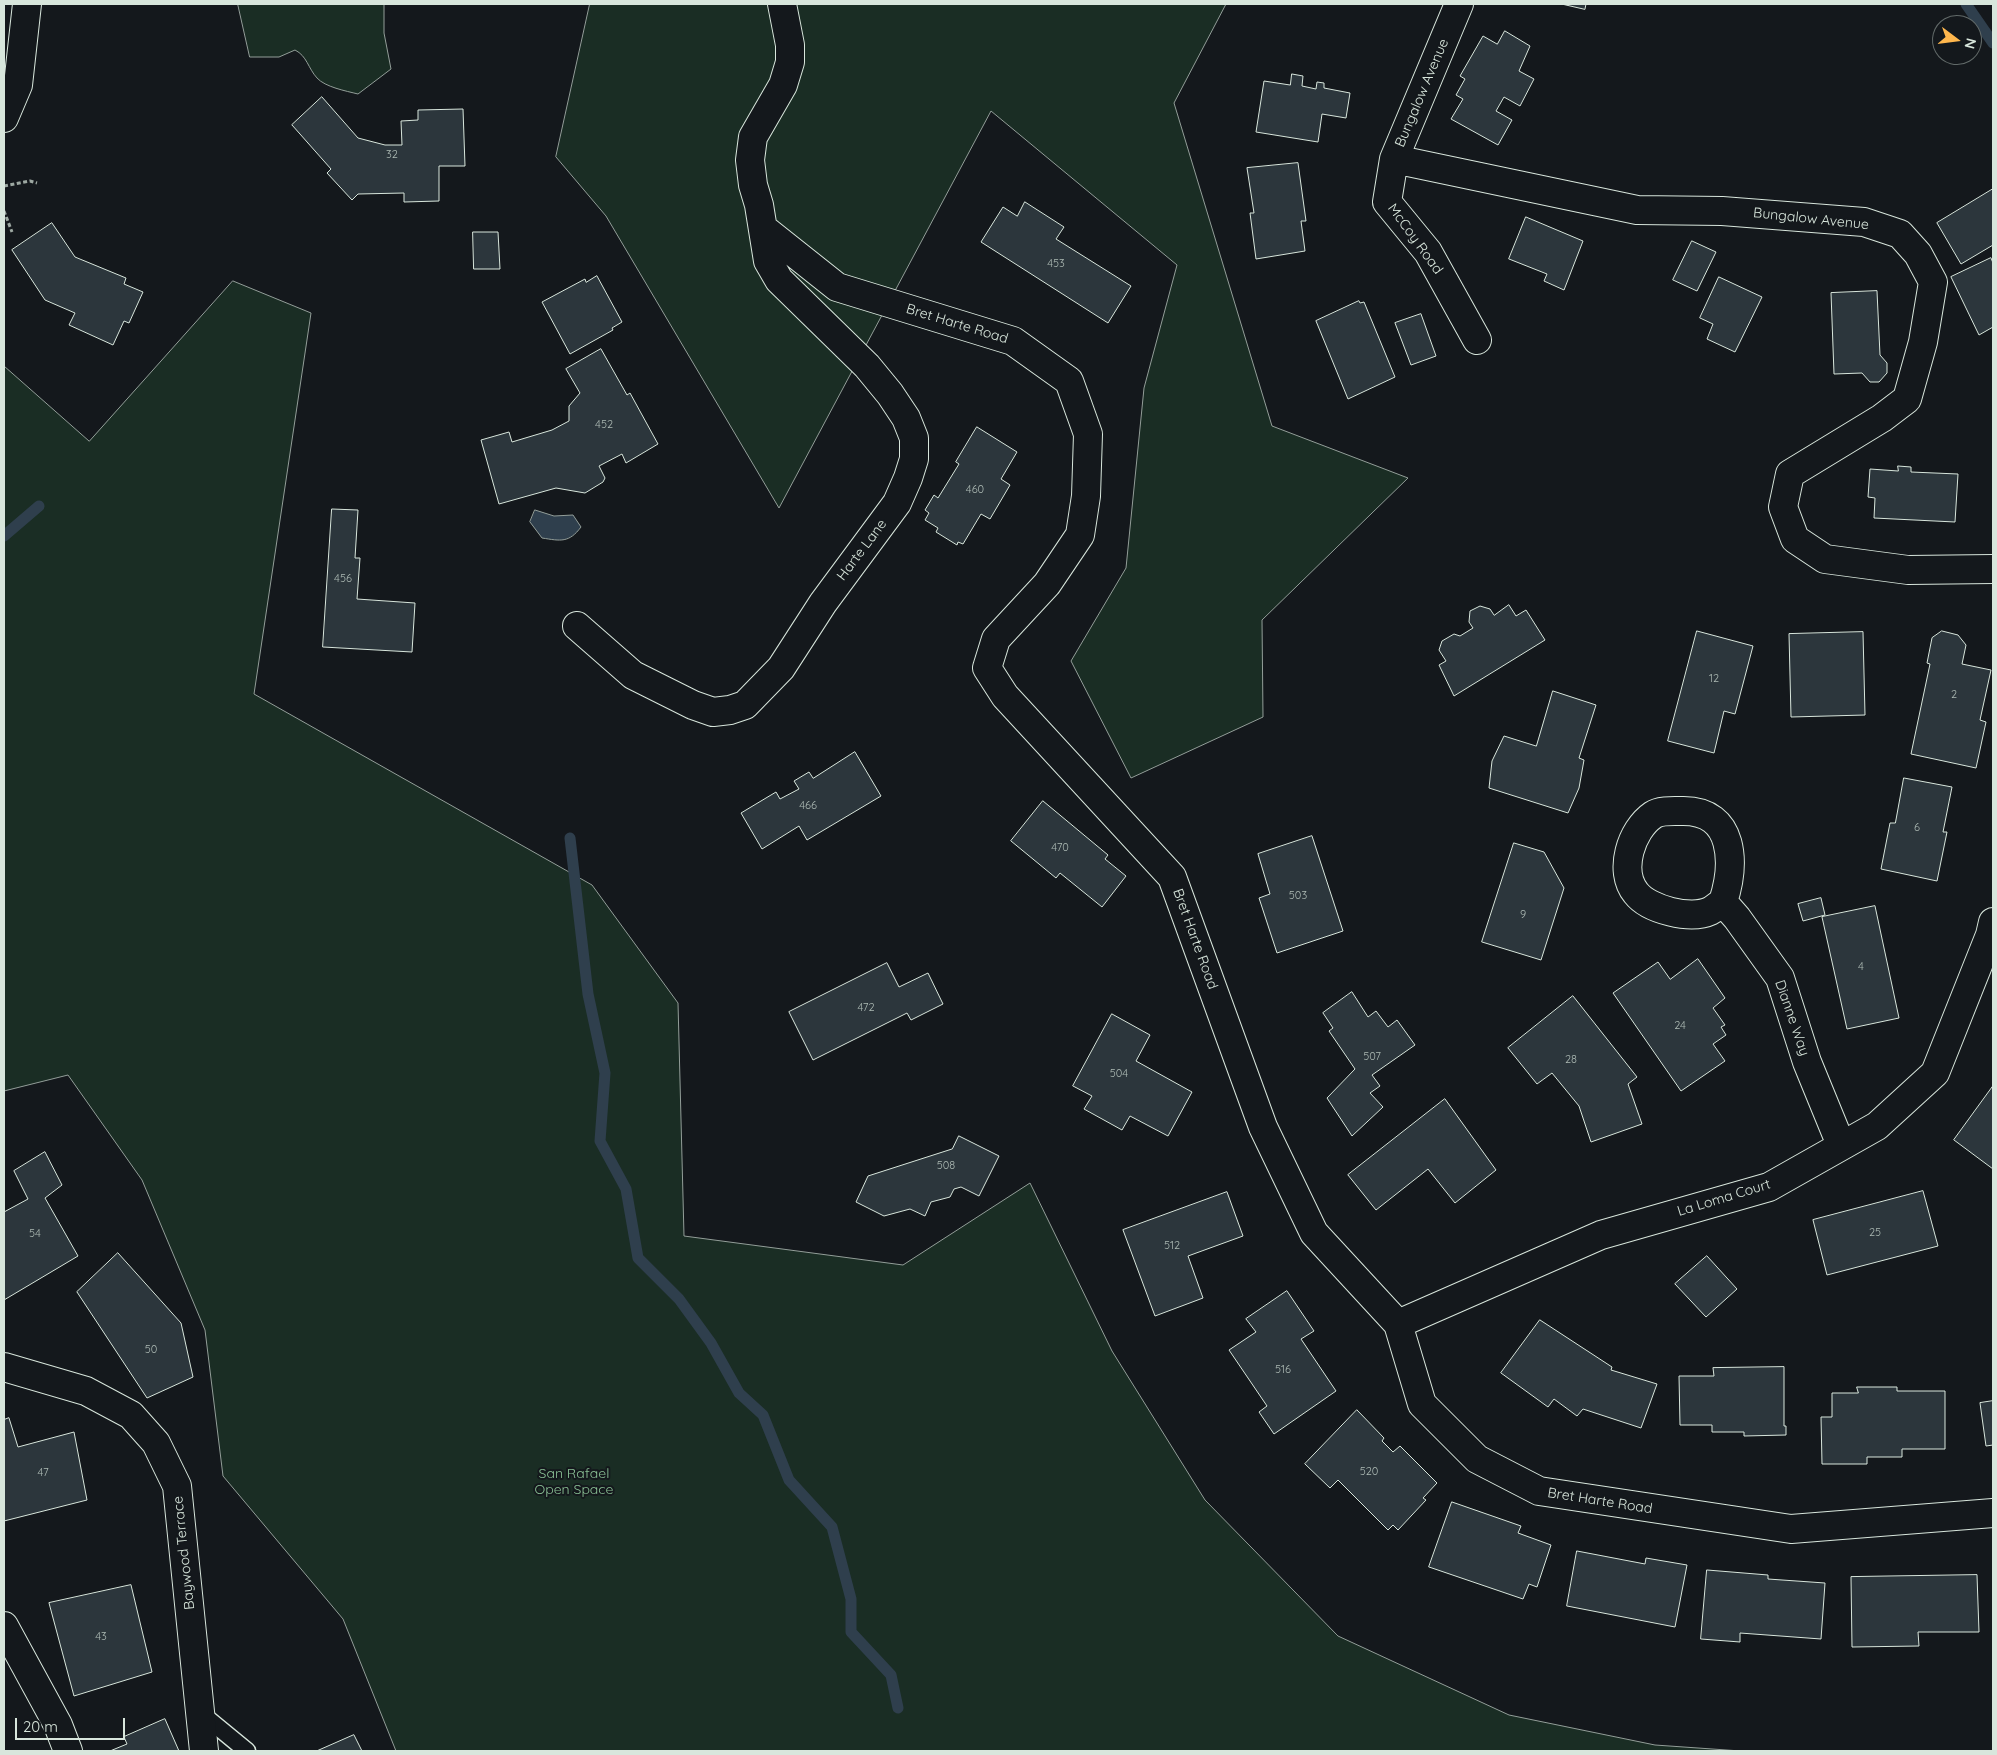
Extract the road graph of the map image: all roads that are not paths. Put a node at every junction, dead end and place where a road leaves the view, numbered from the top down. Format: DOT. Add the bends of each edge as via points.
graph roads {
  1 [pos="27,4"];
  2 [pos="782,4"];
  3 [pos="1453,9"];
  4 [pos="4,118"];
  5 [pos="1394,159"];
  6 [pos="764,229"];
  7 [pos="1477,340"];
  8 [pos="1993,569"];
  9 [pos="577,626"];
  10 [pos="1723,902"];
  11 [pos="1993,922"];
  12 [pos="1841,1145"];
  13 [pos="1398,1324"];
  14 [pos="4,1367"];
  15 [pos="1993,1513"];
  16 [pos="4,1626"];
  17 [pos="202,1714"];
  18 [pos="68,1751"];
  19 [pos="204,1751"];
  20 [pos="247,1751"];
  1 -- 4 [label="street" via="18,85"];
  2 -- 6 [label="street" via="790,62 783,85 754,137 750,160 752,185"];
  3 -- 5 [label="street, Bungalow Avenue"];
  5 -- 7 [label="street, McCoy Road" via="1387,202 1428,252"];
  5 -- 8 [label="street, Bungalow Avenue" via="1637,210 1722,211 1864,222 1900,234 1918,254 1932,282 1923,342 1908,399 1790,474 1783,507 1795,539 1825,559 1908,570"];
  6 -- 9 [label="street, Harte Lane" via="768,261 779,280 867,366 906,418 914,438 914,459 897,503 823,603 781,668 745,705 713,712 692,705 633,675"];
  6 -- 13 [label="street, Bret Harte Road" via="837,287 1013,342 1069,381 1088,434 1086,496 1080,535 1047,584 996,639 987,668 1005,696 1172,877 1263,1127 1314,1233"];
  10 -- 12 [label="street, Dianne Way" via="1780,978 1806,1062"];
  11 -- 12 [label="street, La Loma Court" via="1935,1072 1877,1126"];
  12 -- 13 [label="street, La Loma Court" via="1769,1187 1601,1235"];
  13 -- 15 [label="street, Bret Harte Road" via="1422,1404 1477,1458 1540,1491 1791,1529"];
  14 -- 17 [label="street, Baywood Terrace" via="86,1391 131,1415 156,1443 178,1486"];
  16 -- 18 [label="street" via="58,1725"];
  17 -- 19 [label="street, Baywood Terrace"];
  17 -- 20 [label="lane"];
}
